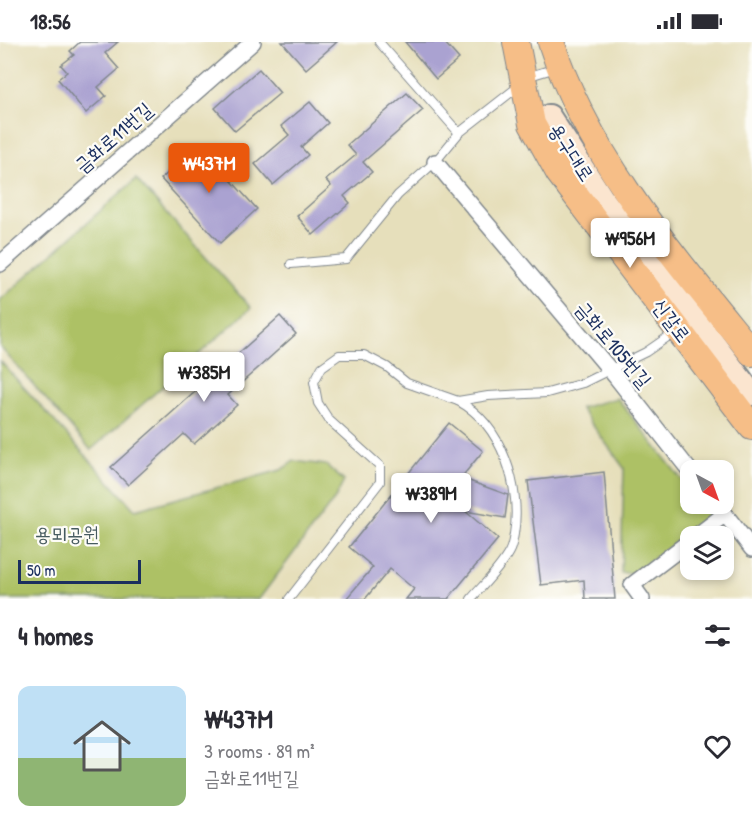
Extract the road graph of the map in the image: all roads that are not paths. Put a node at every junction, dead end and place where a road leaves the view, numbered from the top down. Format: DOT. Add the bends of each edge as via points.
graph roads {
  1 [pos="253,42"];
  2 [pos="379,42"];
  3 [pos="516,42"];
  4 [pos="522,42"];
  5 [pos="551,42"];
  6 [pos="559,67"];
  7 [pos="529,79"];
  8 [pos="541,120"];
  9 [pos="459,133"];
  10 [pos="435,162"];
  11 [pos="0,264"];
  12 [pos="291,264"];
  13 [pos="678,329"];
  14 [pos="752,353"];
  15 [pos="609,370"];
  16 [pos="752,394"];
  17 [pos="459,401"];
  18 [pos="752,426"];
  19 [pos="681,460"];
  20 [pos="716,514"];
  21 [pos="725,514"];
  22 [pos="705,526"];
  23 [pos="680,549"];
  24 [pos="752,549"];
  25 [pos="289,599"];
  26 [pos="471,599"];
  27 [pos="642,599"];
  1 -- 11 [label="street, 금화로11번길"];
  2 -- 9 [label="lane"];
  3 -- 7 [label="main road, 용구대로"];
  4 -- 7 [label="main road, 용구대로"];
  5 -- 6 [label="main road, 용구대로"];
  6 -- 7 [label="lane"];
  6 -- 14 [label="main road, 용구대로" via="608,164"];
  7 -- 8 [label="main road, 용구대로"];
  7 -- 9 [label="lane"];
  8 -- 13 [label="main road, 신갈로" via="559,173"];
  8 -- 16 [label="main road, 용구대로"];
  9 -- 10 [label="lane"];
  10 -- 12 [label="lane" via="398,195 346,259"];
  10 -- 15 [label="street, 금화로105번길"];
  13 -- 15 [label="lane" via="646,352"];
  13 -- 18 [label="main road, 신갈로"];
  15 -- 17 [label="lane" via="583,383 547,393"];
  15 -- 19 [label="street, 금화로105번길"];
  17 -- 25 [label="lane" via="407,383 364,355 339,355 322,367 314,382 318,403 328,420 380,466 380,482"];
  17 -- 26 [label="lane" via="471,407 502,450 512,481 516,521 510,551"];
  20 -- 22 [label="street"];
  21 -- 24 [label="street"];
  23 -- 27 [label="street" via="632,585"];
}
